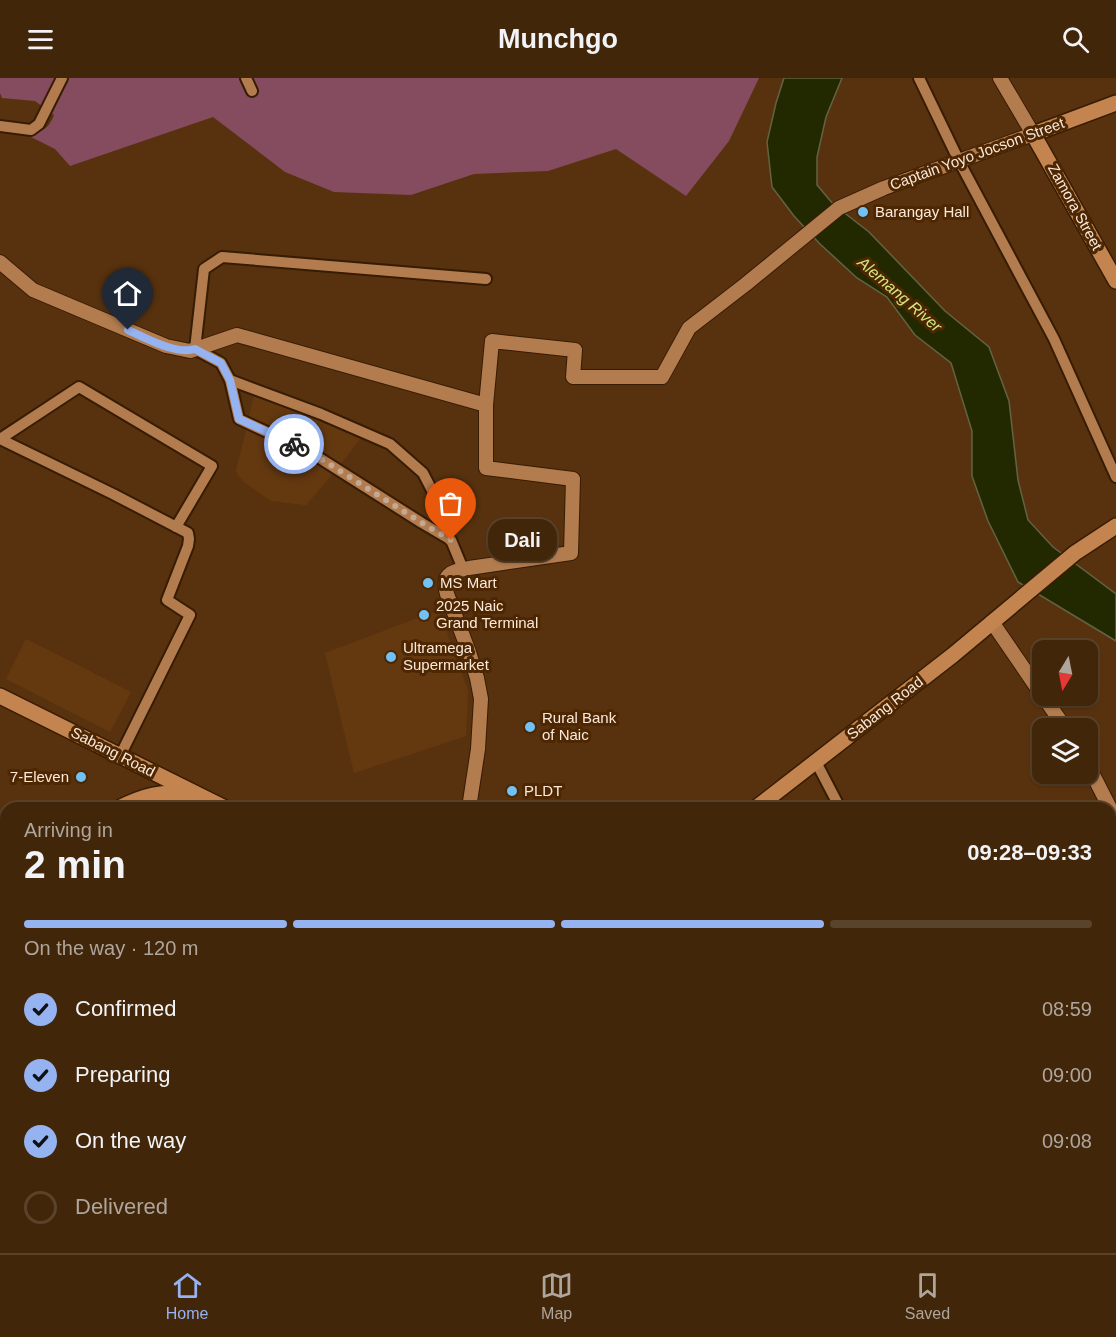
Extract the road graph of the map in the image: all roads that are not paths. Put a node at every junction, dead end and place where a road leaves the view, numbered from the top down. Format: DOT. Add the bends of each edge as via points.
graph roads {
  1 [pos="62,78"];
  2 [pos="246,78"];
  3 [pos="919,78"];
  4 [pos="1000,78"];
  5 [pos="252,91"];
  6 [pos="1116,103"];
  7 [pos="0,126"];
  8 [pos="1033,134"];
  9 [pos="958,161"];
  10 [pos="0,262"];
  11 [pos="486,279"];
  12 [pos="1116,281"];
  13 [pos="195,349"];
  14 [pos="230,380"];
  15 [pos="486,405"];
  16 [pos="0,439"];
  17 [pos="1116,477"];
  18 [pos="1116,526"];
  19 [pos="176,527"];
  20 [pos="450,540"];
  21 [pos="463,569"];
  22 [pos="992,622"];
  23 [pos="1032,680"];
  24 [pos="0,696"];
  25 [pos="120,756"];
  26 [pos="816,762"];
  27 [pos="1098,784"];
  28 [pos="207,800"];
  29 [pos="140,802"];
  30 [pos="212,802"];
  31 [pos="470,802"];
  32 [pos="764,802"];
  33 [pos="837,802"];
  34 [pos="1107,802"];
  1 -- 7 [label="street" via="39,124 31,130"];
  2 -- 5 [label="street"];
  3 -- 9 [label="street"];
  4 -- 8 [label="street"];
  6 -- 8 [label="main road, Captain Yoyo Jocson Street"];
  8 -- 9 [label="street, Captain Yoyo Jocson Street"];
  8 -- 12 [label="main road, Zamora Street"];
  9 -- 15 [label="street, Captain Yoyo Jocson Street" via="839,208 688,328 662,377 573,377 575,350 492,341"];
  9 -- 17 [label="street" via="1054,339"];
  10 -- 13 [label="street" via="33,290 166,346"];
  11 -- 13 [label="street" via="222,257 204,269"];
  13 -- 14 [label="street" via="221,363"];
  13 -- 15 [label="street" via="237,335"];
  14 -- 20 [label="street" via="239,419 310,452"];
  14 -- 20 [label="street" via="390,444 423,473 439,504"];
  15 -- 21 [label="street" via="486,468 573,479 571,553"];
  16 -- 19 [label="street"];
  16 -- 19 [label="street" via="78,387 212,466"];
  18 -- 22 [label="main road, Sabang Road" via="1075,552"];
  19 -- 25 [label="street" via="188,533 189,539 167,600 190,615"];
  20 -- 21 [label="street"];
  21 -- 31 [label="street" via="447,576 444,585 481,699"];
  22 -- 23 [label="street"];
  22 -- 26 [label="main road, Sabang Road"];
  24 -- 25 [label="main road, Sabang Road"];
  25 -- 28 [label="main road, Sabang Road"];
  26 -- 32 [label="main road, Sabang Road"];
  26 -- 33 [label="street"];
  27 -- 34 [label="street"];
  28 -- 29 [label="main road" via="171,793 148,796"];
  28 -- 30 [label="main road, Sabang Road"];
}
